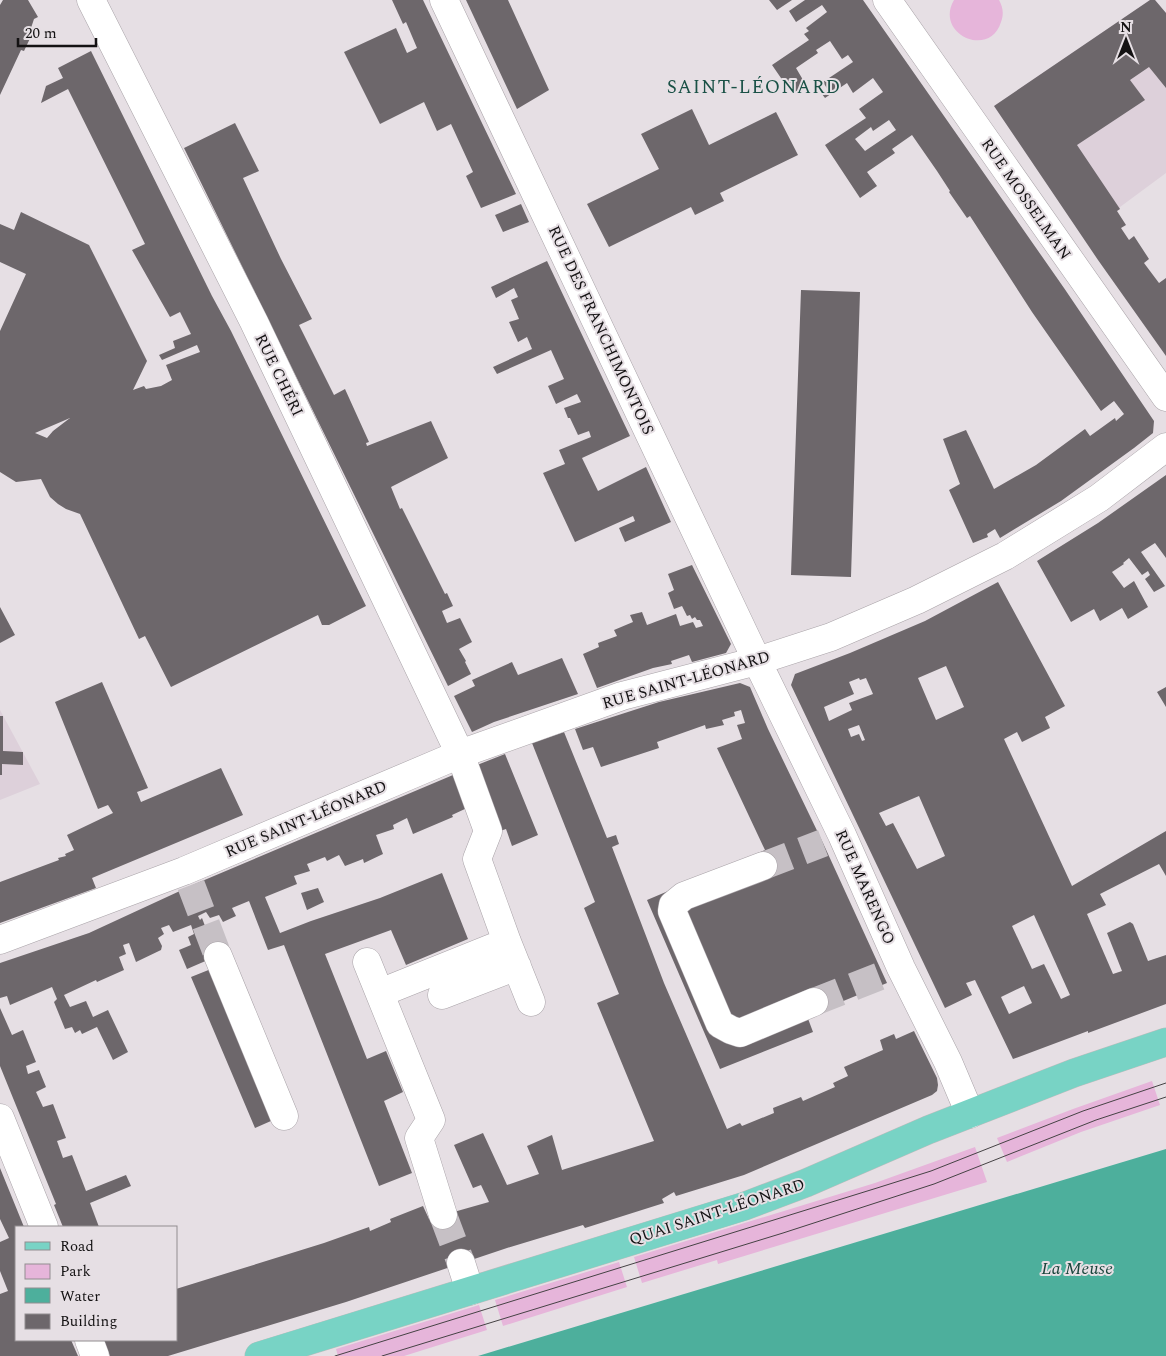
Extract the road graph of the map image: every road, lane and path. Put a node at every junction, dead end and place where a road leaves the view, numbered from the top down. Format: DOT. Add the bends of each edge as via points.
graph roads {
  1 [pos="91,0"];
  2 [pos="444,0"];
  3 [pos="887,0"];
  4 [pos="1166,397"];
  5 [pos="1166,447"];
  6 [pos="757,661"];
  7 [pos="460,754"];
  8 [pos="763,866"];
  9 [pos="0,940"];
  10 [pos="512,954"];
  11 [pos="218,956"];
  12 [pos="367,962"];
  13 [pos="380,993"];
  14 [pos="442,995"];
  15 [pos="531,1002"];
  16 [pos="814,1002"];
  17 [pos="1166,1042"];
  18 [pos="970,1114"];
  19 [pos="284,1116"];
  20 [pos="0,1118"];
  21 [pos="443,1215"];
  22 [pos="44,1226"];
  23 [pos="461,1263"];
  24 [pos="470,1291"];
  25 [pos="88,1341"];
  26 [pos="95,1356"];
  27 [pos="259,1356"];
  1 -- 7 [label="street, RUE CHÉRI" via="254,322"];
  2 -- 6 [label="street, RUE DES FRANCHIMONTOIS"];
  3 -- 4 [label="street, RUE MOSSELMAN"];
  5 -- 6 [label="street, RUE SAINT-LÉONARD" via="1099,498 1005,556 831,638"];
  6 -- 7 [label="street, RUE SAINT-LÉONARD" via="622,696"];
  6 -- 18 [label="street, RUE MARENGO" via="892,971 948,1062"];
  7 -- 9 [label="street, RUE SAINT-LÉONARD" via="188,878"];
  7 -- 10 [label="street, RUE CHÉRI" via="488,831 477,859"];
  8 -- 16 [label="street" via="684,896 673,905 672,911 720,1024 740,1032"];
  10 -- 13 [label="street"];
  10 -- 14 [label="street"];
  10 -- 15 [label="street, RUE CHÉRI"];
  11 -- 19 [label="street"];
  12 -- 13 [label="street"];
  13 -- 21 [label="street" via="431,1120 418,1138"];
  17 -- 18 [label="main road, QUAI SAINT-LÉONARD"];
  18 -- 24 [label="main road, QUAI SAINT-LÉONARD" via="745,1206"];
  20 -- 22 [label="street"];
  23 -- 24 [label="street"];
  24 -- 27 [label="main road, QUAI SAINT-LÉONARD"];
  25 -- 26 [label="street"];
}
